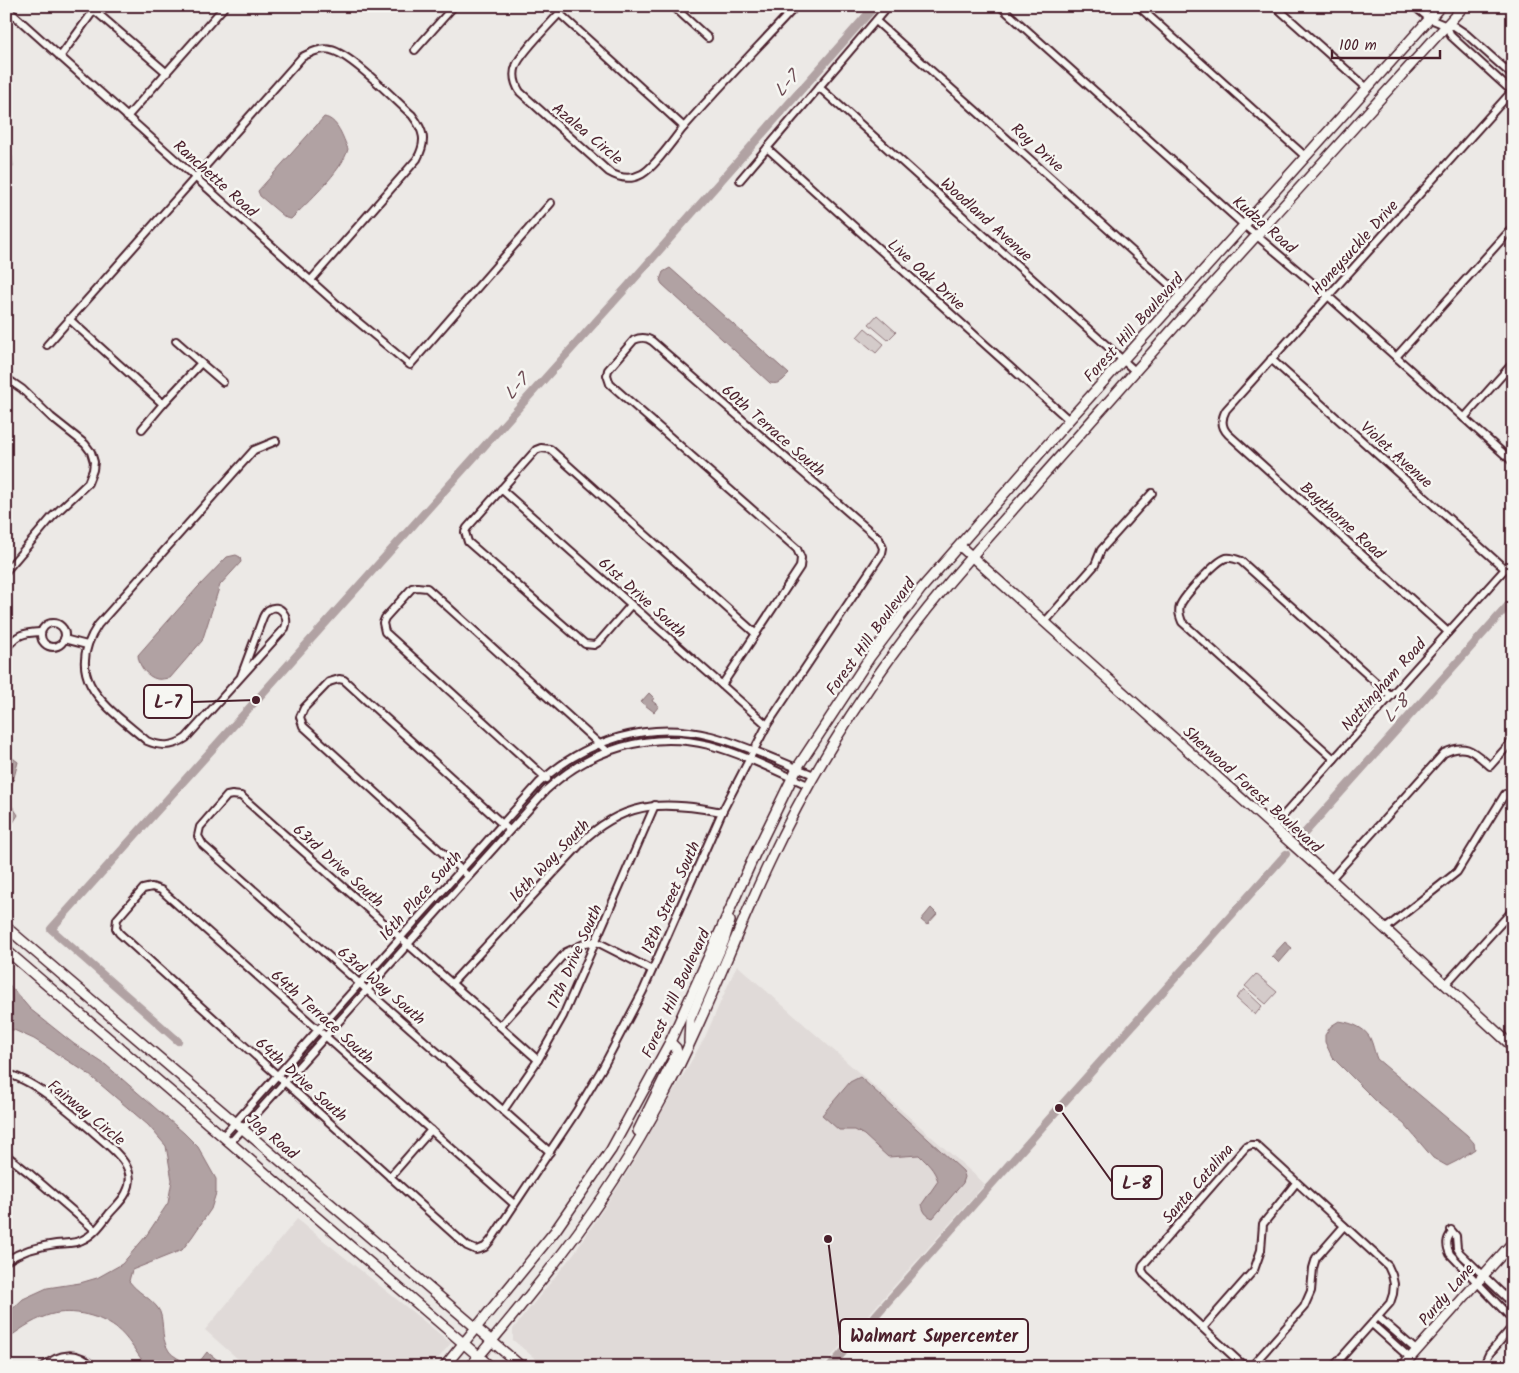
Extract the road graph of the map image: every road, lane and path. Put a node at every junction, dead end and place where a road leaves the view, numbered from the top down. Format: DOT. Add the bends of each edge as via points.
graph roads {
  1 [pos="225,6"];
  2 [pos="454,6"];
  3 [pos="566,6"];
  4 [pos="673,6"];
  5 [pos="796,6"];
  6 [pos="888,6"];
  7 [pos="1000,6"];
  8 [pos="1138,6"];
  9 [pos="1275,6"];
  10 [pos="1414,6"];
  11 [pos="1441,6"];
  12 [pos="1464,6"];
  13 [pos="6,8"];
  14 [pos="95,8"];
  15 [pos="559,13"];
  16 [pos="1430,19"];
  17 [pos="876,21"];
  18 [pos="1447,26"];
  19 [pos="708,38"];
  20 [pos="415,50"];
  21 [pos="60,57"];
  22 [pos="167,73"];
  23 [pos="1513,79"];
  24 [pos="820,88"];
  25 [pos="1367,88"];
  26 [pos="1513,88"];
  27 [pos="128,117"];
  28 [pos="684,127"];
  29 [pos="766,148"];
  30 [pos="1306,157"];
  31 [pos="194,177"];
  32 [pos="740,180"];
  33 [pos="551,203"];
  34 [pos="1244,224"];
  35 [pos="1513,227"];
  36 [pos="1257,234"];
  37 [pos="311,280"];
  38 [pos="1182,295"];
  39 [pos="1328,296"];
  40 [pos="69,319"];
  41 [pos="176,341"];
  42 [pos="47,345"];
  43 [pos="1396,357"];
  44 [pos="1271,359"];
  45 [pos="1123,360"];
  46 [pos="201,363"];
  47 [pos="1513,363"];
  48 [pos="1135,371"];
  49 [pos="6,378"];
  50 [pos="223,382"];
  51 [pos="164,404"];
  52 [pos="1464,418"];
  53 [pos="1070,420"];
  54 [pos="1223,426"];
  55 [pos="142,429"];
  56 [pos="276,441"];
  57 [pos="1513,462"];
  58 [pos="501,489"];
  59 [pos="1152,493"];
  60 [pos="960,546"];
  61 [pos="883,548"];
  62 [pos="971,556"];
  63 [pos="1513,560"];
  64 [pos="1505,569"];
  65 [pos="6,571"];
  66 [pos="631,605"];
  67 [pos="1045,622"];
  68 [pos="40,632"];
  69 [pos="1448,632"];
  70 [pos="756,634"];
  71 [pos="64,639"];
  72 [pos="87,645"];
  73 [pos="6,648"];
  74 [pos="242,676"];
  75 [pos="722,685"];
  76 [pos="1391,696"];
  77 [pos="767,725"];
  78 [pos="674,731"];
  79 [pos="1513,740"];
  80 [pos="673,741"];
  81 [pos="599,744"];
  82 [pos="607,751"];
  83 [pos="754,751"];
  84 [pos="1334,759"];
  85 [pos="749,760"];
  86 [pos="797,768"];
  87 [pos="814,775"];
  88 [pos="545,777"];
  89 [pos="792,778"];
  90 [pos="552,784"];
  91 [pos="808,785"];
  92 [pos="1505,794"];
  93 [pos="232,795"];
  94 [pos="655,805"];
  95 [pos="722,812"];
  96 [pos="502,824"];
  97 [pos="1273,827"];
  98 [pos="509,830"];
  99 [pos="461,870"];
  100 [pos="468,876"];
  101 [pos="1331,879"];
  102 [pos="1513,910"];
  103 [pos="729,911"];
  104 [pos="116,924"];
  105 [pos="6,926"];
  106 [pos="1385,929"];
  107 [pos="400,937"];
  108 [pos="595,941"];
  109 [pos="407,944"];
  110 [pos="6,950"];
  111 [pos="652,970"];
  112 [pos="452,983"];
  113 [pos="358,984"];
  114 [pos="1446,985"];
  115 [pos="366,990"];
  116 [pos="500,1026"];
  117 [pos="317,1030"];
  118 [pos="324,1036"];
  119 [pos="670,1042"];
  120 [pos="689,1045"];
  121 [pos="1513,1047"];
  122 [pos="538,1060"];
  123 [pos="6,1074"];
  124 [pos="276,1075"];
  125 [pos="283,1082"];
  126 [pos="503,1111"];
  127 [pos="238,1126"];
  128 [pos="431,1130"];
  129 [pos="226,1140"];
  130 [pos="550,1152"];
  131 [pos="6,1155"];
  132 [pos="627,1159"];
  133 [pos="390,1176"];
  134 [pos="1296,1183"];
  135 [pos="514,1204"];
  136 [pos="1344,1226"];
  137 [pos="95,1230"];
  138 [pos="1513,1242"];
  139 [pos="476,1250"];
  140 [pos="7,1257"];
  141 [pos="1483,1274"];
  142 [pos="1476,1282"];
  143 [pos="1513,1304"];
  144 [pos="1378,1316"];
  145 [pos="1513,1320"];
  146 [pos="1372,1324"];
  147 [pos="1513,1326"];
  148 [pos="476,1328"];
  149 [pos="1203,1328"];
  150 [pos="492,1341"];
  151 [pos="463,1343"];
  152 [pos="1416,1350"];
  153 [pos="479,1356"];
  154 [pos="1410,1358"];
  155 [pos="43,1367"];
  156 [pos="93,1367"];
  157 [pos="444,1367"];
  158 [pos="470,1367"];
  159 [pos="491,1367"];
  160 [pos="522,1367"];
  161 [pos="1245,1367"];
  162 [pos="1252,1367"];
  163 [pos="1333,1367"];
  164 [pos="1402,1367"];
  165 [pos="1483,1367"];
  1 -- 22 [label="street"];
  2 -- 20 [label="street"];
  3 -- 15 [label="street, Azalea Circle"];
  4 -- 19 [label="street"];
  5 -- 28 [label="street, Azalea Circle"];
  6 -- 17 [label="street"];
  7 -- 34 [label="street, Kudza Road"];
  8 -- 30 [label="street"];
  9 -- 25 [label="street"];
  10 -- 16 [label="street"];
  11 -- 16 [label="main road, Forest Hill Boulevard"];
  12 -- 18 [label="main road, Forest Hill Boulevard"];
  13 -- 21 [label="street, Ranchette Road"];
  14 -- 21 [label="street"];
  14 -- 22 [label="street"];
  15 -- 28 [label="street"];
  15 -- 28 [label="street, Azalea Circle" via="518,62 514,80 520,92 618,177 634,177 648,170"];
  16 -- 18 [label="street"];
  16 -- 25 [label="main road, Forest Hill Boulevard"];
  17 -- 24 [label="street"];
  17 -- 38 [label="street, Roy Drive"];
  18 -- 23 [label="street" via="1454,26 1466,34"];
  18 -- 26 [label="street" via="1451,36 1506,87"];
  18 -- 36 [label="main road, Forest Hill Boulevard"];
  21 -- 27 [label="street, Ranchette Road"];
  22 -- 27 [label="street"];
  24 -- 29 [label="street"];
  24 -- 45 [label="street, Woodland Avenue"];
  25 -- 30 [label="main road, Forest Hill Boulevard"];
  26 -- 39 [label="street, Honeysuckle Drive"];
  27 -- 31 [label="street, Ranchette Road"];
  29 -- 32 [label="street"];
  29 -- 53 [label="street, Live Oak Drive"];
  30 -- 34 [label="main road, Forest Hill Boulevard"];
  31 -- 37 [label="street, Ranchette Road"];
  31 -- 37 [label="street" via="302,57 329,49 344,54 412,115 421,128 422,150 417,160"];
  31 -- 40 [label="street"];
  33 -- 37 [label="street, Ranchette Road" via="410,365"];
  34 -- 36 [label="street, Kudza Road"];
  34 -- 38 [label="main road, Forest Hill Boulevard"];
  35 -- 43 [label="street"];
  36 -- 39 [label="street, Kudza Road"];
  36 -- 48 [label="main road, Forest Hill Boulevard"];
  38 -- 45 [label="main road, Forest Hill Boulevard"];
  39 -- 43 [label="street, Kudza Road"];
  39 -- 44 [label="street, Honeysuckle Drive"];
  40 -- 42 [label="street"];
  40 -- 51 [label="street"];
  41 -- 46 [label="street"];
  43 -- 52 [label="street, Kudza Road"];
  44 -- 54 [label="street, Honeysuckle Drive" via="1226,410"];
  44 -- 64 [label="street, Violet Avenue"];
  45 -- 48 [label="street, Woodland Avenue"];
  45 -- 53 [label="main road, Forest Hill Boulevard"];
  46 -- 50 [label="street"];
  46 -- 51 [label="street"];
  47 -- 52 [label="street"];
  48 -- 62 [label="main road, Forest Hill Boulevard"];
  49 -- 65 [label="street" via="85,444 91,452 94,470 88,483 52,517"];
  51 -- 55 [label="street"];
  52 -- 57 [label="street, Kudza Road"];
  53 -- 60 [label="main road, Forest Hill Boulevard"];
  54 -- 69 [label="street, Baythorne Road" via="1228,434"];
  56 -- 72 [label="street" via="254,450 98,625"];
  58 -- 66 [label="street, 61st Drive South"];
  58 -- 66 [label="street" via="469,523 465,532 468,542 580,642 589,645 599,642"];
  58 -- 70 [label="street" via="536,450 546,448 554,452"];
  59 -- 67 [label="street" via="1100,550 1095,565"];
  60 -- 62 [label="main road, Sherwood Forest Boulevard"];
  60 -- 86 [label="main road, Forest Hill Boulevard" via="870,657"];
  61 -- 70 [label="street, 60th Terrace South" via="879,539 652,341 643,337 634,340 611,366 607,375 610,384 797,549 801,558 800,567"];
  61 -- 77 [label="street, 18th Street South" via="880,558"];
  62 -- 67 [label="main road, Sherwood Forest Boulevard"];
  62 -- 87 [label="main road, Forest Hill Boulevard" via="884,665"];
  63 -- 64 [label="street, Nottingham Road"];
  64 -- 69 [label="street, Nottingham Road"];
  66 -- 75 [label="street, 61st Drive South"];
  67 -- 97 [label="main road, Sherwood Forest Boulevard"];
  68 -- 71 [label="street" via="43,643 49,647 57,646"];
  68 -- 71 [label="street" via="44,625 56,623 62,627"];
  68 -- 73 [label="street" via="18,636"];
  69 -- 76 [label="street, Nottingham Road"];
  70 -- 75 [label="street"];
  71 -- 72 [label="street"];
  72 -- 74 [label="street" via="85,670 97,697 156,744 178,744 186,738"];
  74 -- 74 [label="street" via="285,628 288,622 281,610 274,608 263,616"];
  75 -- 77 [label="street, 61st Drive South"];
  76 -- 84 [label="street, Nottingham Road"];
  76 -- 84 [label="street" via="1241,562 1225,558 1216,564 1183,601 1179,611 1185,626"];
  77 -- 83 [label="street, 18th Street South"];
  78 -- 80 [label="street"];
  78 -- 81 [label="street, 16th Place South" via="625,735"];
  78 -- 83 [label="street, 16th Place South" via="713,736"];
  79 -- 101 [label="street" via="1490,766 1467,749 1444,753"];
  80 -- 82 [label="street, 16th Place South" via="646,742"];
  80 -- 85 [label="street, 16th Place South" via="710,746"];
  81 -- 82 [label="street"];
  81 -- 88 [label="street, 16th Place South"];
  81 -- 88 [label="street" via="427,588 417,587 408,591 385,618 383,627 388,636"];
  82 -- 90 [label="street, 16th Place South"];
  83 -- 85 [label="street, 18th Street South"];
  83 -- 86 [label="street, 16th Place South"];
  84 -- 97 [label="street, Nottingham Road"];
  85 -- 89 [label="street, 16th Place South"];
  85 -- 95 [label="street, 18th Street South"];
  86 -- 87 [label="street, 16th Place South"];
  86 -- 89 [label="main road, Forest Hill Boulevard"];
  87 -- 91 [label="main road, Forest Hill Boulevard"];
  88 -- 90 [label="street"];
  88 -- 96 [label="street, 16th Place South"];
  89 -- 91 [label="street, 16th Place South"];
  89 -- 103 [label="main road, Forest Hill Boulevard"];
  90 -- 98 [label="street, 16th Place South"];
  91 -- 120 [label="main road, Forest Hill Boulevard" via="770,862"];
  92 -- 106 [label="street" via="1457,872"];
  93 -- 107 [label="street, 63rd Drive South" via="241,796"];
  93 -- 113 [label="street, 63rd Way South" via="223,800 200,827 198,836 203,845"];
  94 -- 95 [label="street, 16th Way South"];
  94 -- 108 [label="street, 17th Drive South"];
  94 -- 112 [label="street, 16th Way South" via="617,817 590,834"];
  95 -- 111 [label="street, 18th Street South"];
  96 -- 98 [label="street"];
  96 -- 99 [label="street, 16th Place South"];
  96 -- 99 [label="street" via="348,683 339,679 330,682 304,708 300,717 303,726"];
  97 -- 101 [label="main road, Sherwood Forest Boulevard"];
  98 -- 100 [label="street, 16th Place South"];
  99 -- 100 [label="street"];
  99 -- 107 [label="street, 16th Place South"];
  100 -- 109 [label="street, 16th Place South"];
  101 -- 106 [label="main road, Sherwood Forest Boulevard"];
  102 -- 114 [label="street"];
  103 -- 119 [label="main road, Forest Hill Boulevard"];
  103 -- 120 [label="main road" via="731,917 724,941 690,1019"];
  104 -- 117 [label="street, 64th Terrace South" via="120,914 143,890 157,888"];
  104 -- 124 [label="street, 64th Drive South" via="119,933"];
  105 -- 127 [label="main road, Jog Road"];
  106 -- 114 [label="main road, Sherwood Forest Boulevard"];
  107 -- 109 [label="street, 63rd Drive South"];
  107 -- 113 [label="street, 16th Place South"];
  108 -- 111 [label="street"];
  108 -- 116 [label="street" via="566,952"];
  108 -- 122 [label="street, 17th Drive South" via="563,1016"];
  109 -- 112 [label="street, 63rd Drive South"];
  109 -- 115 [label="street, 16th Place South"];
  110 -- 129 [label="main road, Jog Road"];
  111 -- 130 [label="street, 18th Street South" via="603,1067"];
  112 -- 116 [label="street, 63rd Drive South"];
  113 -- 115 [label="street, 63rd Way South"];
  113 -- 117 [label="street, 16th Place South"];
  114 -- 121 [label="main road, Sherwood Forest Boulevard"];
  115 -- 118 [label="street, 16th Place South"];
  115 -- 126 [label="street, 63rd Way South"];
  116 -- 122 [label="street, 63rd Drive South"];
  117 -- 118 [label="street, 64th Terrace South"];
  117 -- 124 [label="street, 16th Place South"];
  118 -- 125 [label="street, 16th Place South"];
  118 -- 128 [label="street, 64th Terrace South"];
  119 -- 132 [label="main road" via="677,1052"];
  119 -- 148 [label="main road, Forest Hill Boulevard" via="611,1150 576,1203"];
  120 -- 132 [label="main road, Forest Hill Boulevard"];
  122 -- 126 [label="street, 17th Drive South"];
  123 -- 137 [label="street, Fairway Circle" via="17,1077 58,1103 126,1163 130,1179 126,1194"];
  124 -- 125 [label="street, 64th Drive South"];
  124 -- 127 [label="street, 16th Place South"];
  125 -- 127 [label="street, 16th Place South"];
  125 -- 133 [label="street, 64th Drive South"];
  126 -- 130 [label="street, 63rd Way South"];
  127 -- 129 [label="street, 16th Place South"];
  127 -- 148 [label="main road, Jog Road"];
  128 -- 133 [label="street"];
  128 -- 135 [label="street, 64th Terrace South"];
  129 -- 151 [label="main road, Jog Road"];
  130 -- 135 [label="street, 18th Street South"];
  131 -- 137 [label="street"];
  132 -- 150 [label="main road, Forest Hill Boulevard" via="566,1250"];
  133 -- 139 [label="street, 64th Drive South" via="467,1246"];
  134 -- 136 [label="street, Santa Catalina"];
  134 -- 149 [label="street" via="1263,1224 1261,1250 1254,1270"];
  134 -- 149 [label="street, Santa Catalina" via="1256,1145 1246,1147 1143,1265 1145,1275"];
  135 -- 139 [label="street, 18th Street South" via="491,1240"];
  136 -- 144 [label="street, Santa Catalina" via="1388,1266 1392,1275 1392,1299"];
  136 -- 162 [label="street" via="1316,1258 1312,1291 1304,1307"];
  137 -- 140 [label="street, Fairway Circle" via="78,1242 44,1246"];
  138 -- 141 [label="main road, Purdy Lane"];
  141 -- 142 [label="main road, Purdy Lane"];
  141 -- 142 [label="street" via="1460,1253 1452,1231 1446,1245 1450,1254"];
  141 -- 143 [label="street"];
  142 -- 145 [label="street"];
  142 -- 152 [label="main road, Purdy Lane"];
  144 -- 146 [label="street, Santa Catalina"];
  144 -- 152 [label="street"];
  146 -- 154 [label="street"];
  146 -- 163 [label="street, Santa Catalina"];
  147 -- 165 [label="street" via="1489,1354"];
  148 -- 150 [label="main road, Jog Road"];
  148 -- 151 [label="main road, Forest Hill Boulevard"];
  149 -- 161 [label="street, Santa Catalina"];
  150 -- 153 [label="main road, Forest Hill Boulevard"];
  150 -- 160 [label="main road, Jog Road"];
  151 -- 153 [label="main road, Jog Road"];
  151 -- 157 [label="main road, Forest Hill Boulevard"];
  152 -- 154 [label="main road, Purdy Lane"];
  153 -- 158 [label="main road, Forest Hill Boulevard"];
  153 -- 159 [label="main road, Jog Road"];
  154 -- 164 [label="main road, Purdy Lane"];
  155 -- 156 [label="street" via="54,1358 69,1354 84,1359"];
}
